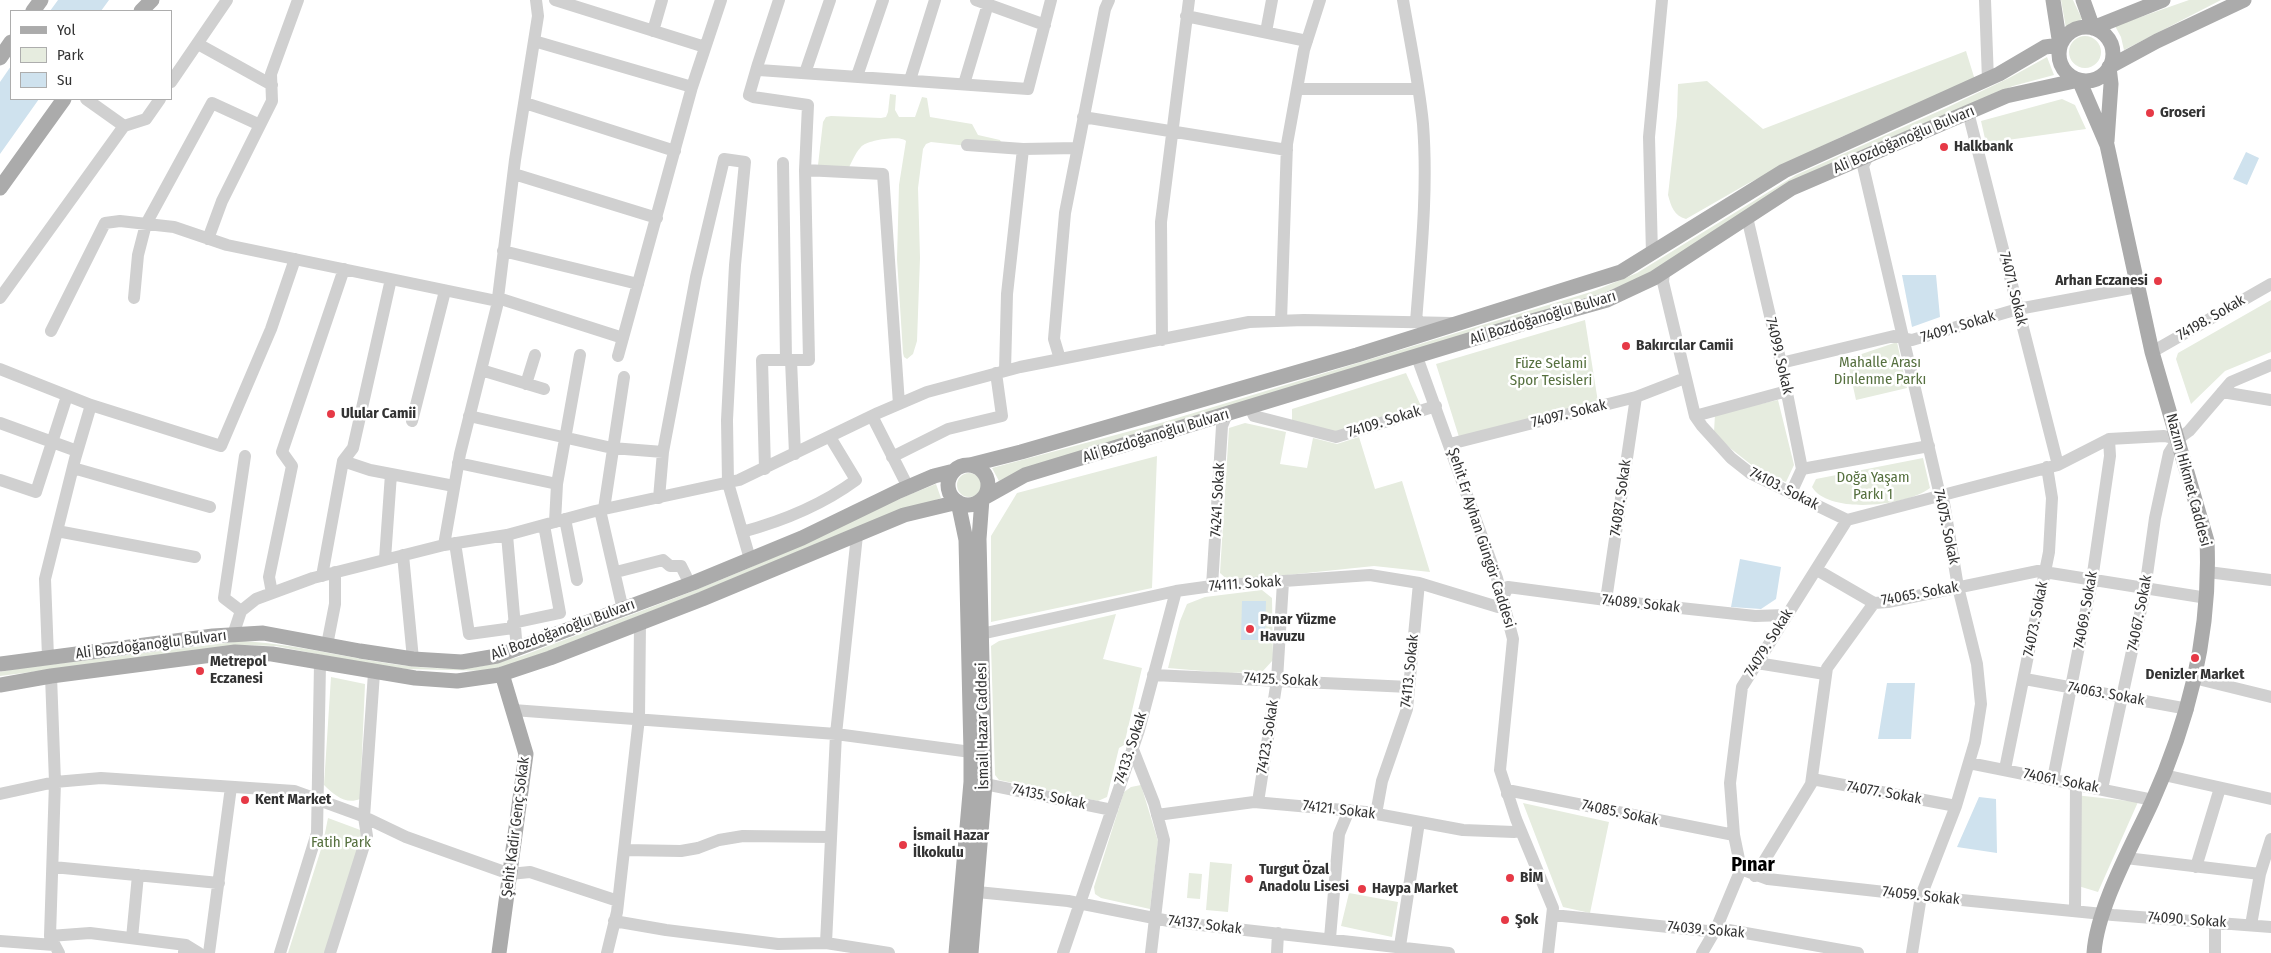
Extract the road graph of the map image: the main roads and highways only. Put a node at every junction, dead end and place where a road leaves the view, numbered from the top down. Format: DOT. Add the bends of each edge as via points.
graph roads {
  1 [pos="152,0"];
  2 [pos="2053,0"];
  3 [pos="2083,0"];
  4 [pos="2157,0"];
  5 [pos="2244,0"];
  6 [pos="142,10"];
  7 [pos="2093,28"];
  8 [pos="10,43"];
  9 [pos="2060,45"];
  10 [pos="0,58"];
  11 [pos="2109,67"];
  12 [pos="2079,80"];
  13 [pos="63,100"];
  14 [pos="2107,144"];
  15 [pos="0,188"];
  16 [pos="970,464"];
  17 [pos="954,471"];
  18 [pos="982,499"];
  19 [pos="958,502"];
  20 [pos="0,664"];
  21 [pos="502,674"];
  22 [pos="0,684"];
  23 [pos="969,891"];
  24 [pos="499,953"];
  25 [pos="956,953"];
  26 [pos="971,953"];
  27 [pos="2094,953"];
  1 -- 6 [label="main road"];
  2 -- 9 [label="main road"];
  3 -- 7 [label="main road"];
  4 -- 7 [label="main road"];
  5 -- 11 [label="main road"];
  7 -- 9 [label="main road" via="2072,31"];
  7 -- 11 [label="main road" via="2110,42"];
  8 -- 10 [label="main road"];
  9 -- 12 [label="main road" via="2061,63 2071,76"];
  9 -- 16 [label="main road, Ali Bozdoğanoğlu Bulvarı" via="2045,47 1988,80 1784,172 1621,272 1297,373"];
  11 -- 12 [label="main road" via="2096,78"];
  11 -- 14 [label="main road"];
  12 -- 14 [label="main road"];
  12 -- 18 [label="main road, Ali Bozdoğanoğlu Bulvarı" via="2006,96 1792,188 1664,272 1607,300 1025,475"];
  13 -- 15 [label="main road"];
  14 -- 27 [label="main road, Nazım Hikmet Caddesi" via="2152,352 2207,541 2208,572 2207,598 2188,709 2164,775 2103,914"];
  16 -- 17 [label="main road"];
  16 -- 18 [label="main road" via="986,475 988,488"];
  17 -- 19 [label="main road" via="948,485"];
  17 -- 20 [label="main road, Ali Bozdoğanoğlu Bulvarı" via="908,487 802,538 623,610 497,656 462,662 413,659 263,633"];
  18 -- 19 [label="main road" via="970,504"];
  18 -- 23 [label="main road, İsmail Hazar Caddesi" via="979,539 986,784"];
  19 -- 21 [label="main road, Ali Bozdoğanoğlu Bulvarı" via="915,511 640,623"];
  19 -- 23 [label="main road, İsmail Hazar Caddesi" via="966,540 971,752"];
  21 -- 22 [label="main road, Ali Bozdoğanoğlu Bulvarı" via="457,681 374,673 272,654 235,652"];
  21 -- 24 [label="main road, Şehit Kadir Genç Sokak" via="526,754"];
  23 -- 25 [label="main road, İsmail Hazar Caddesi"];
  23 -- 26 [label="main road, İsmail Hazar Caddesi"];
}
